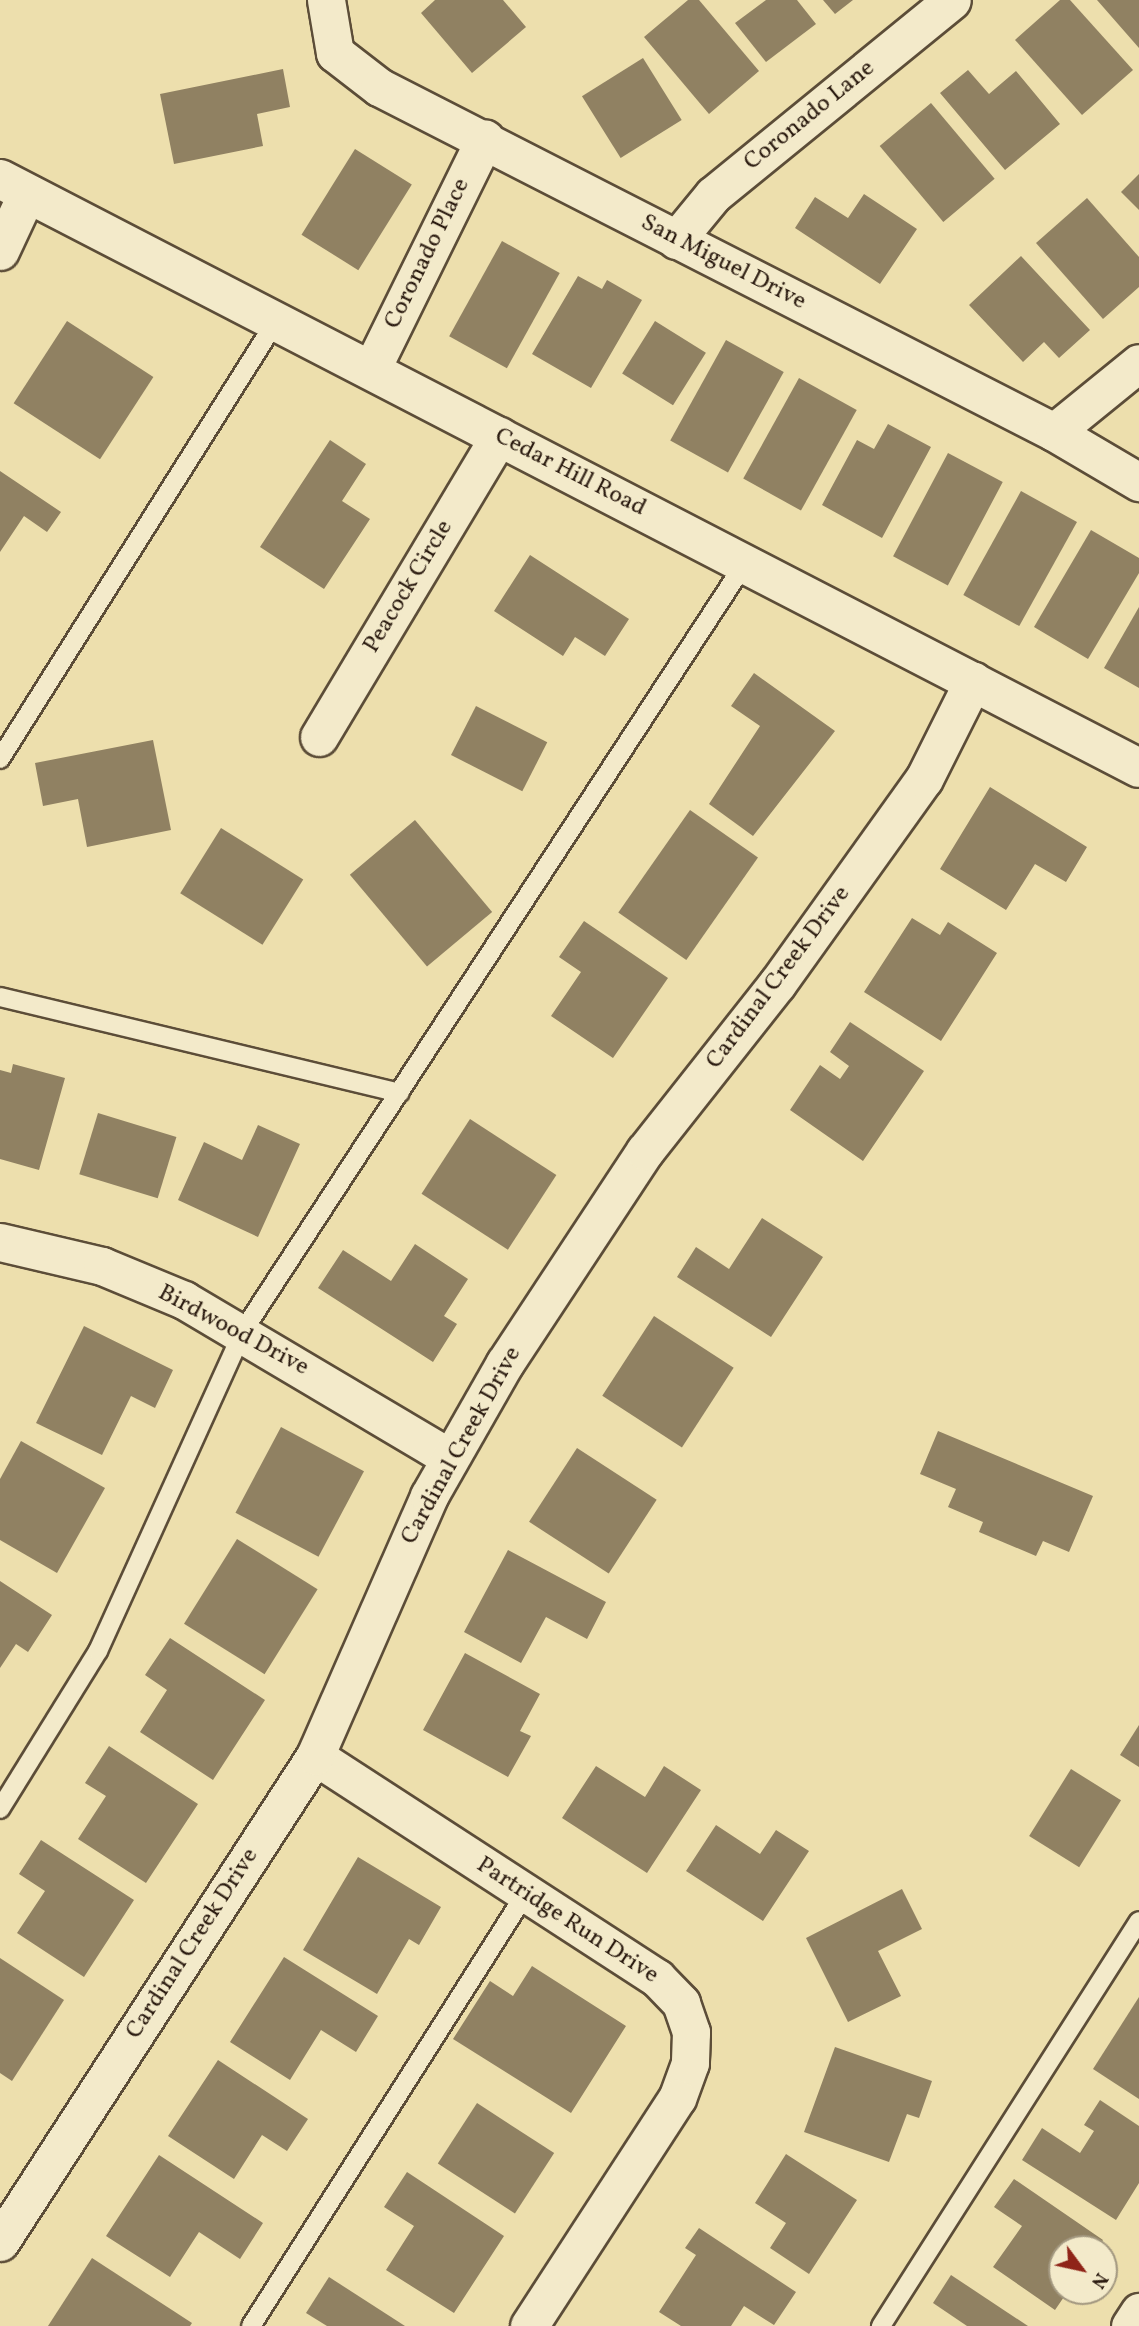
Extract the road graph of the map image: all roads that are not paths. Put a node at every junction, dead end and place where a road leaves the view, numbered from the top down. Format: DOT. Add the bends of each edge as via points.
graph roads {
  1 [pos="952,0"];
  2 [pos="327,13"];
  3 [pos="485,138"];
  4 [pos="14,186"];
  5 [pos="676,240"];
  6 [pos="0,251"];
  7 [pos="275,321"];
  8 [pos="1139,363"];
  9 [pos="371,370"];
  10 [pos="1054,432"];
  11 [pos="499,436"];
  12 [pos="1139,482"];
  13 [pos="745,563"];
  14 [pos="973,681"];
  15 [pos="319,737"];
  16 [pos="0,759"];
  17 [pos="1139,768"];
  18 [pos="0,997"];
  19 [pos="400,1093"];
  20 [pos="0,1241"];
  21 [pos="243,1331"];
  22 [pos="450,1458"];
  23 [pos="315,1756"];
  24 [pos="0,1809"];
  25 [pos="526,1893"];
  26 [pos="1139,1921"];
  27 [pos="0,2242"];
  28 [pos="251,2326"];
  29 [pos="529,2326"];
  30 [pos="881,2326"];
  1 -- 5 [label="street, Coronado Lane" via="713,195"];
  2 -- 3 [label="street, San Miguel Drive" via="335,53 352,69"];
  3 -- 5 [label="street, San Miguel Drive"];
  3 -- 9 [label="street, Coronado Place"];
  4 -- 6 [label="street"];
  4 -- 7 [label="street, Cedar Hill Road"];
  5 -- 10 [label="street, San Miguel Drive"];
  7 -- 9 [label="street, Cedar Hill Road"];
  7 -- 16 [label="lane"];
  8 -- 10 [label="street"];
  9 -- 11 [label="street, Cedar Hill Road"];
  10 -- 12 [label="street, San Miguel Drive"];
  11 -- 13 [label="street, Cedar Hill Road"];
  11 -- 15 [label="street, Peacock Circle"];
  13 -- 14 [label="street, Cedar Hill Road"];
  13 -- 19 [label="lane"];
  14 -- 17 [label="street, Cedar Hill Road"];
  14 -- 22 [label="street, Cardinal Creek Drive" via="924,779 777,984 645,1151"];
  18 -- 19 [label="lane"];
  19 -- 21 [label="lane"];
  20 -- 21 [label="street, Birdwood Drive" via="102,1266"];
  21 -- 22 [label="street, Birdwood Drive"];
  21 -- 24 [label="lane" via="98,1651"];
  22 -- 23 [label="street, Cardinal Creek Drive"];
  23 -- 25 [label="street, Partridge Run Drive"];
  23 -- 27 [label="street, Cardinal Creek Drive"];
  25 -- 28 [label="lane"];
  25 -- 29 [label="street, Partridge Run Drive" via="657,1978 681,2003 691,2032 690,2063 677,2098"];
  26 -- 30 [label="lane"];
}
